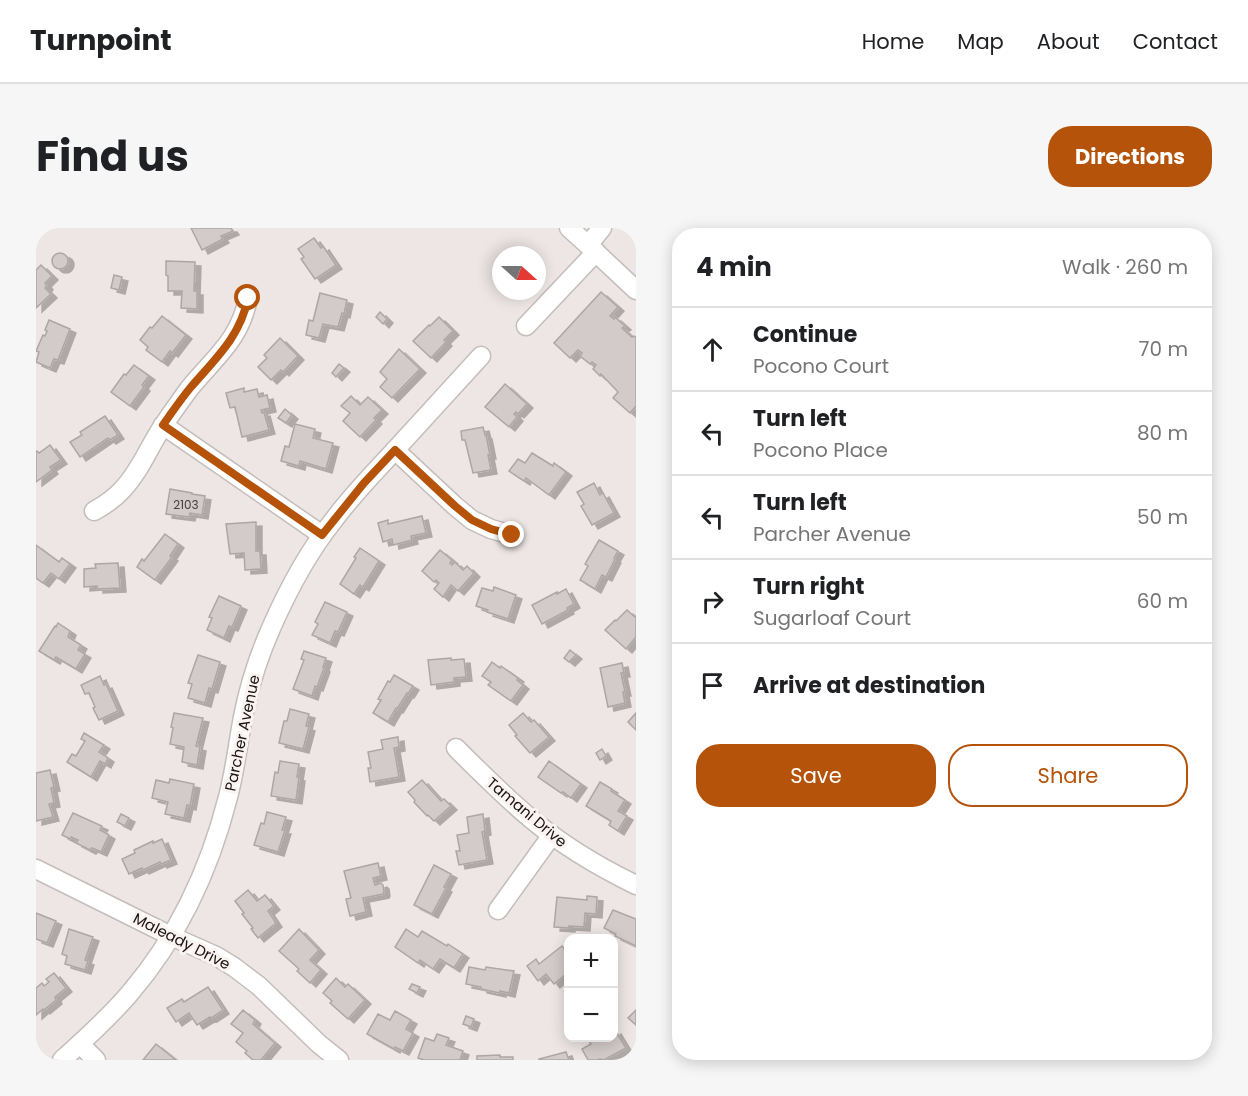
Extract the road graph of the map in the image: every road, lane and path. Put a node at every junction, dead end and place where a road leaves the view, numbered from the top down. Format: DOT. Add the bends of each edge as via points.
graph roads {
  1 [pos="569,228"];
  2 [pos="602,228"];
  3 [pos="592,249"];
  4 [pos="636,290"];
  5 [pos="248,298"];
  6 [pos="526,326"];
  7 [pos="481,356"];
  8 [pos="163,425"];
  9 [pos="395,450"];
  10 [pos="94,511"];
  11 [pos="322,535"];
  12 [pos="512,535"];
  13 [pos="456,748"];
  14 [pos="552,835"];
  15 [pos="36,869"];
  16 [pos="636,885"];
  17 [pos="498,910"];
  18 [pos="171,936"];
  19 [pos="80,1044"];
  20 [pos="62,1060"];
  21 [pos="96,1060"];
  22 [pos="339,1060"];
  1 -- 3 [label="street"];
  2 -- 3 [label="street"];
  3 -- 4 [label="street"];
  3 -- 6 [label="street"];
  5 -- 8 [label="street" via="238,330"];
  7 -- 9 [label="street, Parcher Avenue"];
  8 -- 10 [label="street" via="124,488"];
  8 -- 11 [label="street"];
  9 -- 11 [label="street, Parcher Avenue"];
  9 -- 12 [label="street" via="472,520"];
  11 -- 18 [label="street, Parcher Avenue" via="291,587 267,639 255,671 219,830"];
  13 -- 14 [label="street, Tamani Drive"];
  14 -- 16 [label="street, Tamani Drive"];
  14 -- 17 [label="street"];
  15 -- 18 [label="street, Maleady Drive"];
  18 -- 19 [label="street, Parcher Avenue" via="130,993"];
  18 -- 22 [label="street, Maleady Drive" via="234,967"];
  19 -- 20 [label="street, Parcher Avenue"];
  19 -- 21 [label="street"];
}
